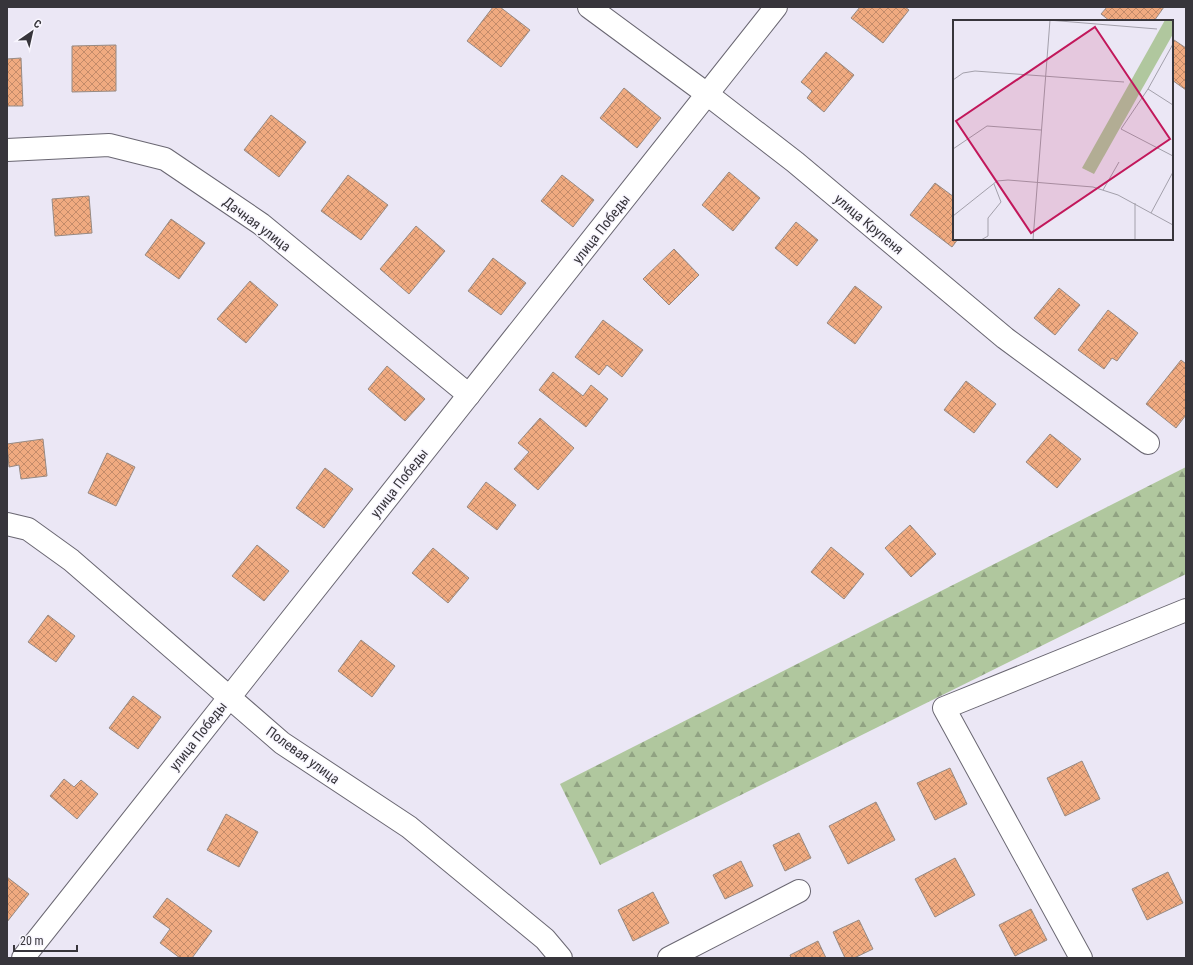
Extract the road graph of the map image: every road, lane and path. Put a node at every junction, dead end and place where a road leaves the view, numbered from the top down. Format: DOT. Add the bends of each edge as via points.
graph roads {
  1 [pos="589,7"];
  2 [pos="776,7"];
  3 [pos="707,94"];
  4 [pos="7,150"];
  5 [pos="468,395"];
  6 [pos="1148,444"];
  7 [pos="7,524"];
  8 [pos="1186,610"];
  9 [pos="230,697"];
  10 [pos="799,891"];
  11 [pos="23,958"];
  12 [pos="561,958"];
  13 [pos="669,958"];
  14 [pos="1080,958"];
  1 -- 3 [label="street, улица Крупеня"];
  2 -- 3 [label="street, улица Победы"];
  3 -- 5 [label="street, улица Победы"];
  3 -- 6 [label="street, улица Крупеня" via="795,162 1005,338"];
  4 -- 5 [label="street, Дачная улица" via="109,145 165,159 261,224"];
  5 -- 9 [label="street, улица Победы"];
  7 -- 9 [label="street, Полевая улица" via="28,529 71,560"];
  8 -- 14 [label="street" via="944,708"];
  9 -- 11 [label="street, улица Победы"];
  9 -- 12 [label="street, Полевая улица" via="282,743 409,827 545,939"];
  10 -- 13 [label="street"];
}
